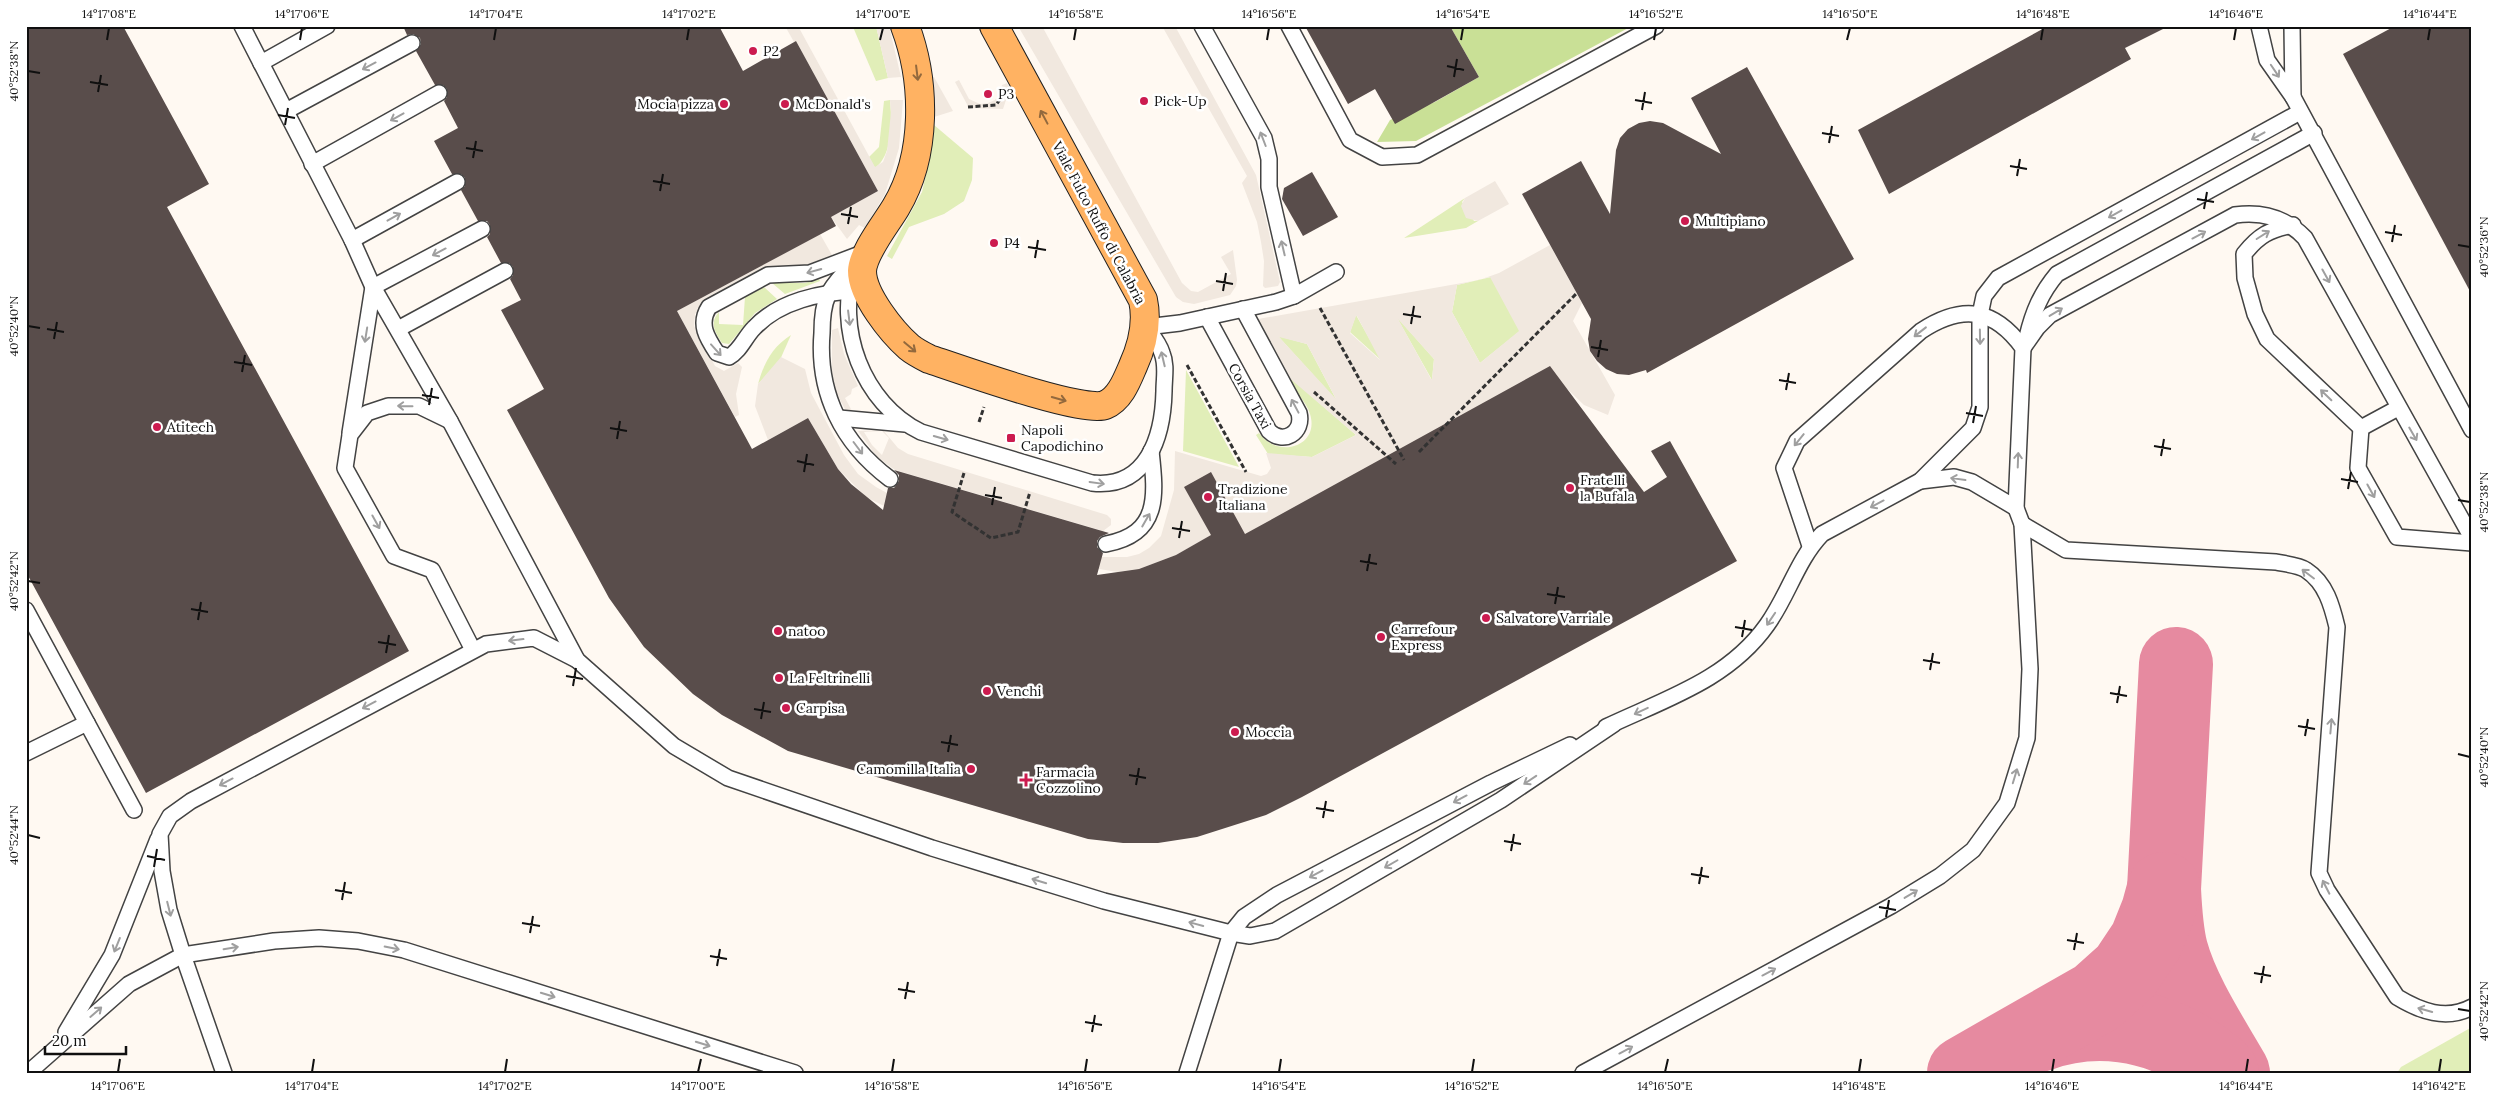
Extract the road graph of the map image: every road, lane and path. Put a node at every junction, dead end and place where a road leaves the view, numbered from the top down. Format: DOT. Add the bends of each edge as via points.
graph roads {
  1 [pos="242,26"];
  2 [pos="327,26"];
  3 [pos="905,26"];
  4 [pos="994,26"];
  5 [pos="1202,26"];
  6 [pos="1289,26"];
  7 [pos="1656,26"];
  8 [pos="2259,26"];
  9 [pos="2290,30"];
  10 [pos="412,43"];
  11 [pos="261,63"];
  12 [pos="1004,92"];
  13 [pos="439,93"];
  14 [pos="2293,97"];
  15 [pos="968,106"];
  16 [pos="286,111"];
  17 [pos="2300,112"];
  18 [pos="2314,133"];
  19 [pos="312,164"];
  20 [pos="457,182"];
  21 [pos="2293,225"];
  22 [pos="482,228"];
  23 [pos="352,240"];
  24 [pos="867,249"];
  25 [pos="505,271"];
  26 [pos="1336,272"];
  27 [pos="373,287"];
  28 [pos="858,291"];
  29 [pos="1577,293"];
  30 [pos="828,294"];
  31 [pos="1294,296"];
  32 [pos="1320,308"];
  33 [pos="1243,309"];
  34 [pos="1980,315"];
  35 [pos="1207,317"];
  36 [pos="1146,327"];
  37 [pos="398,329"];
  38 [pos="2023,348"];
  39 [pos="1187,365"];
  40 [pos="1309,388"];
  41 [pos="984,407"];
  42 [pos="2398,408"];
  43 [pos="838,418"];
  44 [pos="450,421"];
  45 [pos="979,422"];
  46 [pos="905,424"];
  47 [pos="2361,428"];
  48 [pos="2472,430"];
  49 [pos="350,435"];
  50 [pos="1151,452"];
  51 [pos="1419,452"];
  52 [pos="1404,460"];
  53 [pos="1396,464"];
  54 [pos="1246,472"];
  55 [pos="964,473"];
  56 [pos="890,479"];
  57 [pos="1920,481"];
  58 [pos="1030,492"];
  59 [pos="2016,508"];
  60 [pos="2022,524"];
  61 [pos="2472,538"];
  62 [pos="1106,544"];
  63 [pos="2472,544"];
  64 [pos="1810,546"];
  65 [pos="26,610"];
  66 [pos="472,650"];
  67 [pos="577,660"];
  68 [pos="87,723"];
  69 [pos="1614,724"];
  70 [pos="26,753"];
  71 [pos="134,810"];
  72 [pos="160,834"];
  73 [pos="1230,933"];
  74 [pos="183,956"];
  75 [pos="2472,1008"];
  76 [pos="59,1044"];
  77 [pos="28,1073"];
  78 [pos="224,1073"];
  79 [pos="795,1073"];
  80 [pos="1187,1073"];
  81 [pos="1583,1073"];
  1 -- 11 [label="lane"];
  2 -- 11 [label="lane"];
  3 -- 24 [label="main road, Viale Fulco Ruffo di Calabria, one-way" via="917,72 919,127 915,158 901,198"];
  36 -- 4 [label="main road, Viale Fulco Ruffo di Calabria, one-way" via="1138,290"];
  31 -- 5 [label="lane, one-way" via="1269,187 1269,159 1264,138"];
  6 -- 7 [label="lane" via="1350,140 1382,157 1417,155"];
  8 -- 14 [label="lane, one-way" via="2267,60"];
  9 -- 14 [label="lane"];
  10 -- 16 [label="lane, one-way"];
  11 -- 16 [label="lane"];
  12 -- 15 [label="path" via="996,105"];
  13 -- 19 [label="lane, one-way"];
  14 -- 17 [label="lane"];
  16 -- 19 [label="lane"];
  17 -- 18 [label="lane"];
  17 -- 34 [label="lane, one-way" via="1998,278 1984,296"];
  18 -- 38 [label="lane" via="2057,274 2043,290 2034,309"];
  18 -- 48 [label="lane"];
  19 -- 23 [label="lane"];
  23 -- 20 [label="lane, one-way"];
  38 -- 21 [label="lane, one-way" via="2036,328 2050,315 2235,215 2264,214"];
  21 -- 42 [label="lane, one-way" via="2305,238"];
  47 -- 21 [label="lane, one-way" via="2267,339 2255,314 2245,278 2244,254 2255,241 2272,230"];
  22 -- 27 [label="lane, one-way"];
  23 -- 27 [label="lane"];
  24 -- 28 [label="main road, Viale Fulco Ruffo di Calabria"];
  24 -- 30 [label="lane"];
  24 -- 30 [label="lane, one-way" via="810,272 768,275 757,279 709,307 704,313 704,329 717,353 729,357 754,328 775,311 787,304"];
  25 -- 37 [label="lane"];
  26 -- 31 [label="lane"];
  27 -- 37 [label="lane"];
  27 -- 49 [label="lane, one-way"];
  28 -- 30 [label="lane"];
  28 -- 36 [label="main road, Viale Fulco Ruffo di Calabria, one-way" via="910,348 929,359 1076,404 1104,406 1115,398 1125,384"];
  28 -- 46 [label="lane, one-way" via="848,312 858,363 869,385"];
  29 -- 51 [label="path"];
  30 -- 43 [label="lane" via="820,361 826,392"];
  31 -- 33 [label="lane"];
  32 -- 52 [label="path"];
  33 -- 35 [label="lane"];
  35 -- 33 [label="lane, Corsia Taxi, one-way" via="1268,431 1279,438 1286,438 1295,432 1299,413"];
  34 -- 38 [label="lane" via="2010,330"];
  34 -- 57 [label="lane, one-way" via="1980,407 1973,428"];
  34 -- 64 [label="lane, one-way" via="1962,314 1938,320 1921,331 1797,441 1784,468"];
  35 -- 36 [label="lane"];
  50 -- 36 [label="lane, one-way" via="1161,424 1165,363 1157,342"];
  37 -- 44 [label="lane"];
  59 -- 38 [label="lane, one-way"];
  39 -- 54 [label="path"];
  40 -- 53 [label="path"];
  41 -- 45 [label="path"];
  42 -- 47 [label="lane"];
  42 -- 61 [label="lane, one-way"];
  43 -- 46 [label="lane"];
  43 -- 56 [label="lane, one-way" via="868,462"];
  44 -- 49 [label="lane, one-way" via="419,406 388,406 367,413"];
  44 -- 67 [label="lane"];
  46 -- 50 [label="lane, one-way" via="921,432 1092,483 1106,484 1132,476"];
  47 -- 63 [label="lane, one-way" via="2358,468 2397,537"];
  49 -- 66 [label="lane, one-way" via="345,468 394,556 432,570"];
  62 -- 50 [label="lane, one-way" via="1125,540 1145,524 1154,498"];
  55 -- 58 [label="path" via="952,512 991,538 1018,532"];
  59 -- 57 [label="lane, one-way" via="1972,482 1954,477"];
  57 -- 64 [label="lane, one-way" via="1839,523"];
  59 -- 60 [label="lane"];
  75 -- 60 [label="lane, one-way" via="2443,1014 2414,1007 2397,997 2319,873 2337,627 2322,586 2306,570 2276,562 2066,550"];
  81 -- 60 [label="lane, one-way" via="1891,906 1940,876 1973,850 2007,803 2026,738 2030,669"];
  64 -- 69 [label="lane, one-way" via="1779,608 1723,670"];
  65 -- 68 [label="lane"];
  67 -- 66 [label="lane, one-way" via="534,638 486,644"];
  66 -- 72 [label="lane, one-way" via="191,800 170,816"];
  73 -- 67 [label="lane, one-way" via="1104,901 942,851 728,778 674,746"];
  68 -- 70 [label="lane"];
  68 -- 71 [label="lane"];
  69 -- 73 [label="lane, one-way" via="1491,782 1277,895 1244,917"];
  69 -- 73 [label="lane, one-way" via="1501,800 1274,930 1250,936"];
  72 -- 74 [label="lane, one-way" via="169,910"];
  72 -- 76 [label="lane, one-way" via="112,955"];
  73 -- 80 [label="lane"];
  76 -- 74 [label="lane, one-way" via="129,984"];
  74 -- 78 [label="lane"];
  74 -- 79 [label="lane, one-way" via="274,941 319,938 358,941 404,950"];
  76 -- 77 [label="lane"];
}
